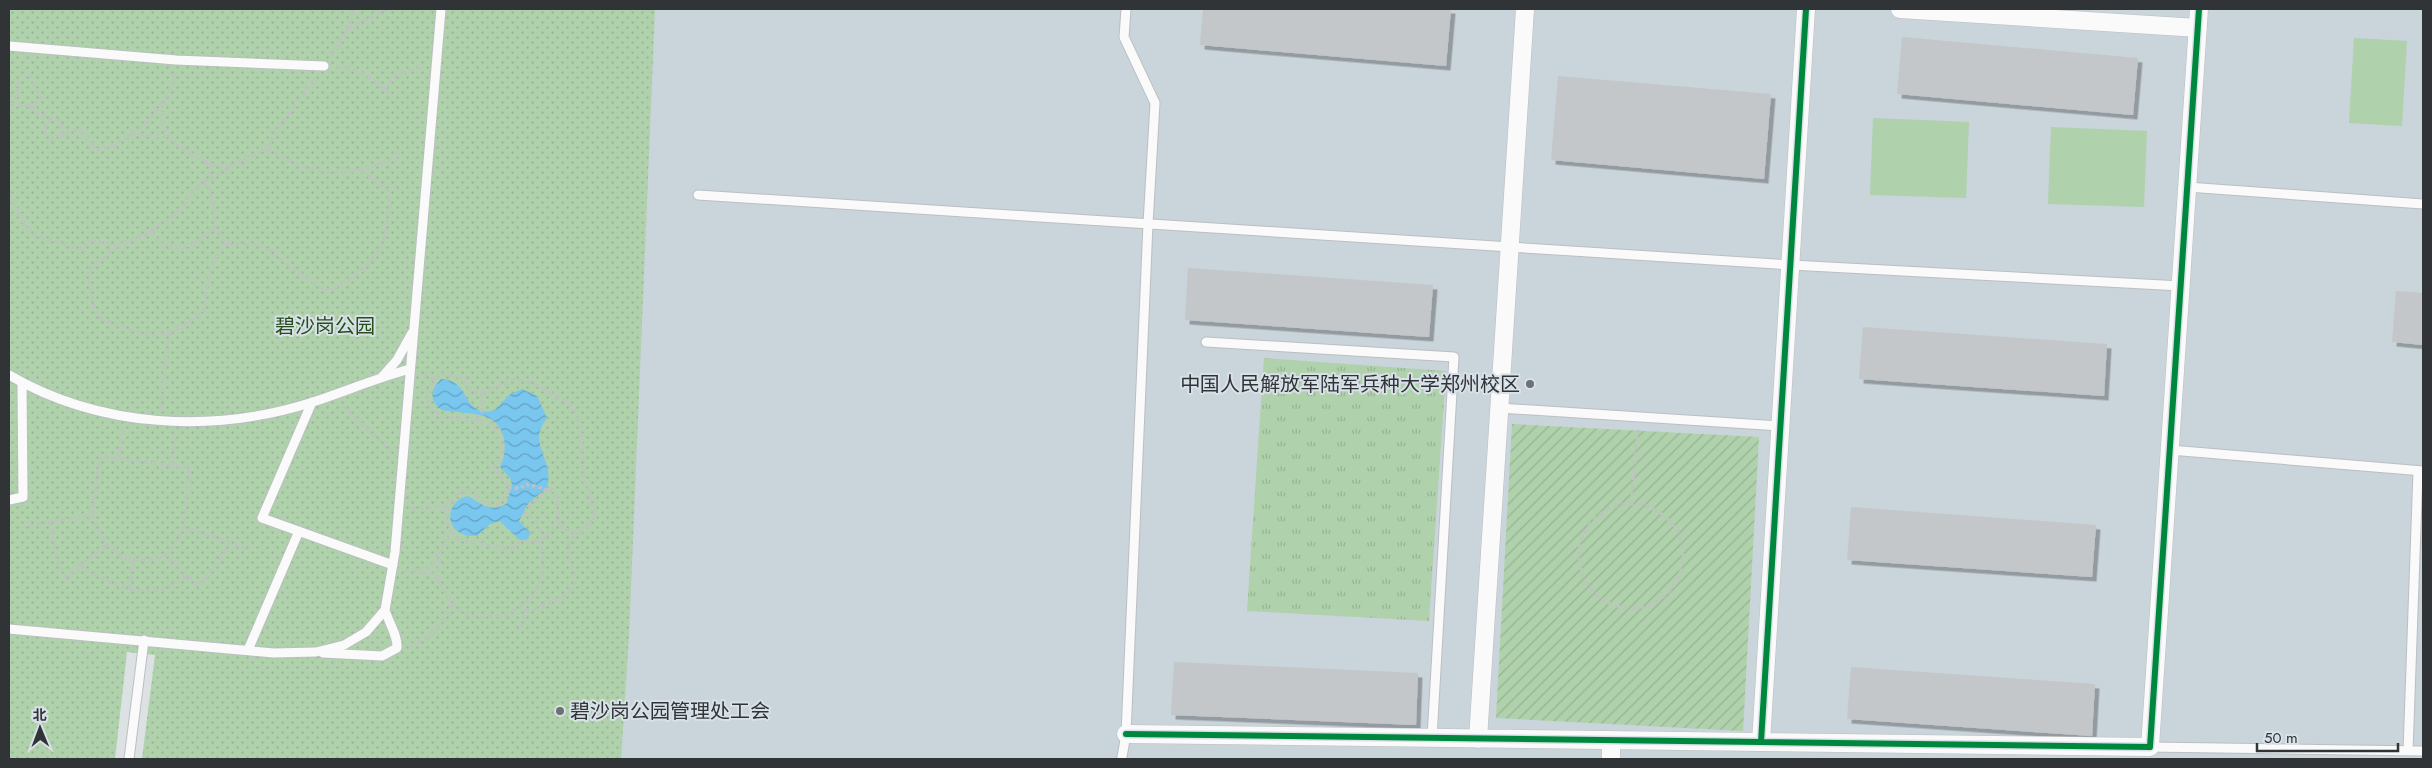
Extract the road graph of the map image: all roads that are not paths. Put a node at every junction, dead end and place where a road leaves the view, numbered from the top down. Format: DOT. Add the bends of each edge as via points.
graph roads {
  1 [pos="441,9"];
  2 [pos="1126,9"];
  3 [pos="1525,9"];
  4 [pos="1806,9"];
  5 [pos="1900,9"];
  6 [pos="2199,9"];
  7 [pos="2198,28"];
  8 [pos="9,46"];
  9 [pos="324,66"];
  10 [pos="2187,187"];
  11 [pos="698,195"];
  12 [pos="2423,204"];
  13 [pos="1148,224"];
  14 [pos="1510,247"];
  15 [pos="1791,265"];
  16 [pos="2181,286"];
  17 [pos="414,328"];
  18 [pos="1206,342"];
  19 [pos="410,369"];
  20 [pos="9,375"];
  21 [pos="382,377"];
  22 [pos="22,383"];
  23 [pos="312,402"];
  24 [pos="1499,408"];
  25 [pos="1781,426"];
  26 [pos="2170,450"];
  27 [pos="2421,471"];
  28 [pos="9,500"];
  29 [pos="299,531"];
  30 [pos="393,565"];
  31 [pos="385,610"];
  32 [pos="9,629"];
  33 [pos="144,640"];
  34 [pos="248,650"];
  35 [pos="316,652"];
  36 [pos="1126,734"];
  37 [pos="1432,738"];
  38 [pos="1478,739"];
  39 [pos="1611,740"];
  40 [pos="1762,742"];
  41 [pos="2150,748"];
  42 [pos="2408,751"];
  43 [pos="2423,751"];
  44 [pos="1122,757"];
  45 [pos="129,759"];
  46 [pos="1611,759"];
  1 -- 17 [label="lane"];
  2 -- 13 [label="lane" via="1124,37 1155,103"];
  3 -- 14 [label="street"];
  4 -- 15 [label="street"];
  5 -- 7 [label="street"];
  6 -- 7 [label="street"];
  7 -- 10 [label="street"];
  8 -- 9 [label="lane" via="176,60"];
  10 -- 12 [label="lane"];
  10 -- 16 [label="street"];
  11 -- 13 [label="lane"];
  13 -- 14 [label="lane"];
  13 -- 36 [label="lane"];
  14 -- 15 [label="lane"];
  14 -- 24 [label="street"];
  15 -- 16 [label="lane"];
  15 -- 25 [label="street"];
  16 -- 26 [label="street"];
  17 -- 19 [label="lane"];
  17 -- 21 [label="lane" via="397,360"];
  18 -- 37 [label="lane" via="1454,357"];
  19 -- 21 [label="lane"];
  19 -- 30 [label="lane"];
  20 -- 22 [label="lane"];
  21 -- 23 [label="lane"];
  22 -- 23 [label="lane" via="78,407 178,423 251,416"];
  22 -- 28 [label="lane" via="23,497"];
  23 -- 29 [label="lane" via="262,518"];
  24 -- 25 [label="lane"];
  24 -- 38 [label="street"];
  25 -- 40 [label="street"];
  26 -- 27 [label="lane"];
  26 -- 41 [label="street"];
  27 -- 42 [label="lane"];
  29 -- 30 [label="lane"];
  29 -- 34 [label="lane"];
  30 -- 31 [label="lane"];
  31 -- 35 [label="lane" via="366,632 344,645"];
  31 -- 35 [label="lane" via="398,640 397,648 382,656"];
  32 -- 33 [label="lane"];
  33 -- 34 [label="lane"];
  33 -- 45 [label="lane"];
  34 -- 35 [label="lane"];
  36 -- 37 [label="street"];
  36 -- 44 [label="lane"];
  37 -- 38 [label="street"];
  38 -- 39 [label="street"];
  39 -- 40 [label="street"];
  39 -- 46 [label="street"];
  40 -- 41 [label="street"];
  41 -- 42 [label="lane"];
  42 -- 43 [label="lane"];
}
